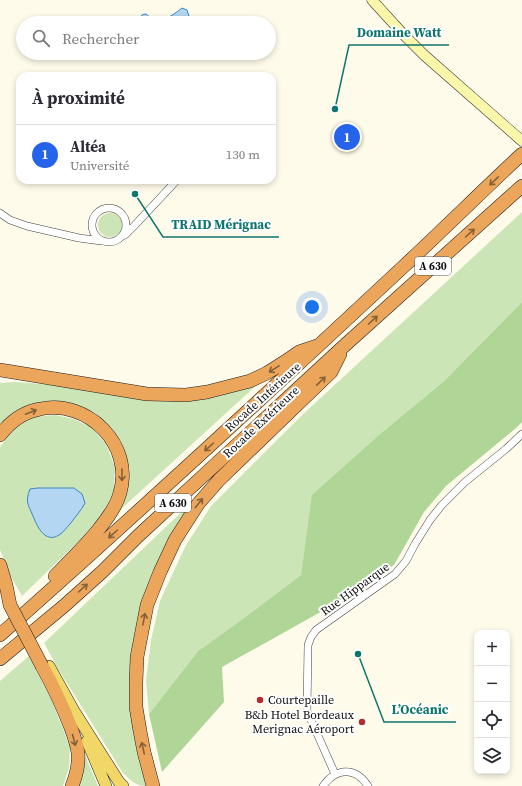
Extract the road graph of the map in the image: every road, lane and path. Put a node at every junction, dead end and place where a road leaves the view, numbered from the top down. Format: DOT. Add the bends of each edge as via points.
graph roads {
  1 [pos="372,0"];
  2 [pos="522,141"];
  3 [pos="522,154"];
  4 [pos="173,184"];
  5 [pos="522,186"];
  6 [pos="0,213"];
  7 [pos="122,237"];
  8 [pos="101,241"];
  9 [pos="320,345"];
  10 [pos="344,346"];
  11 [pos="0,370"];
  12 [pos="0,378"];
  13 [pos="147,394"];
  14 [pos="522,434"];
  15 [pos="0,435"];
  16 [pos="0,566"];
  17 [pos="3,580"];
  18 [pos="64,606"];
  19 [pos="0,631"];
  20 [pos="0,635"];
  21 [pos="0,658"];
  22 [pos="44,664"];
  23 [pos="0,669"];
  24 [pos="74,711"];
  25 [pos="335,774"];
  26 [pos="72,786"];
  27 [pos="106,786"];
  28 [pos="123,786"];
  29 [pos="153,786"];
  30 [pos="323,786"];
  31 [pos="368,786"];
  1 -- 2 [label="main road" via="424,55"];
  3 -- 9 [label="highway, Rocade Intérieure / A 630, one-way"];
  4 -- 7 [label="street"];
  10 -- 5 [label="highway, Rocade Extérieure / A 630, one-way"];
  6 -- 8 [label="street" via="27,226"];
  7 -- 8 [label="street" via="112,242"];
  7 -- 8 [label="street" via="126,227 124,216 109,208 98,212 92,221 93,232"];
  9 -- 13 [label="highway, one-way" via="298,352 267,373 243,383 186,395"];
  9 -- 20 [label="highway, Rocade Intérieure / A 630, one-way"];
  18 -- 10 [label="highway, Rocade Extérieure / A 630, one-way"];
  29 -- 10 [label="highway, one-way" via="136,707 136,683 137,657 147,605 160,572 175,540 198,504 219,480 331,372"];
  11 -- 13 [label="highway"];
  12 -- 13 [label="highway" via="9,377 129,395"];
  14 -- 25 [label="street, Rue Hipparque" via="441,506 396,574 316,630 311,637 308,645 307,711"];
  15 -- 19 [label="highway, one-way" via="18,418 40,408 66,408 83,414 95,422 118,450 123,479 120,494 105,521 71,560"];
  16 -- 17 [label="highway"];
  17 -- 22 [label="highway, bridge" via="10,605"];
  18 -- 21 [label="highway, Rocade Extérieure / A 630"];
  18 -- 23 [label="highway"];
  22 -- 24 [label="main road"];
  22 -- 26 [label="highway, one-way" via="78,753 78,767"];
  24 -- 27 [label="main road"];
  24 -- 28 [label="main road"];
  25 -- 30 [label="street"];
  25 -- 31 [label="street" via="350,772 363,779"];
}
